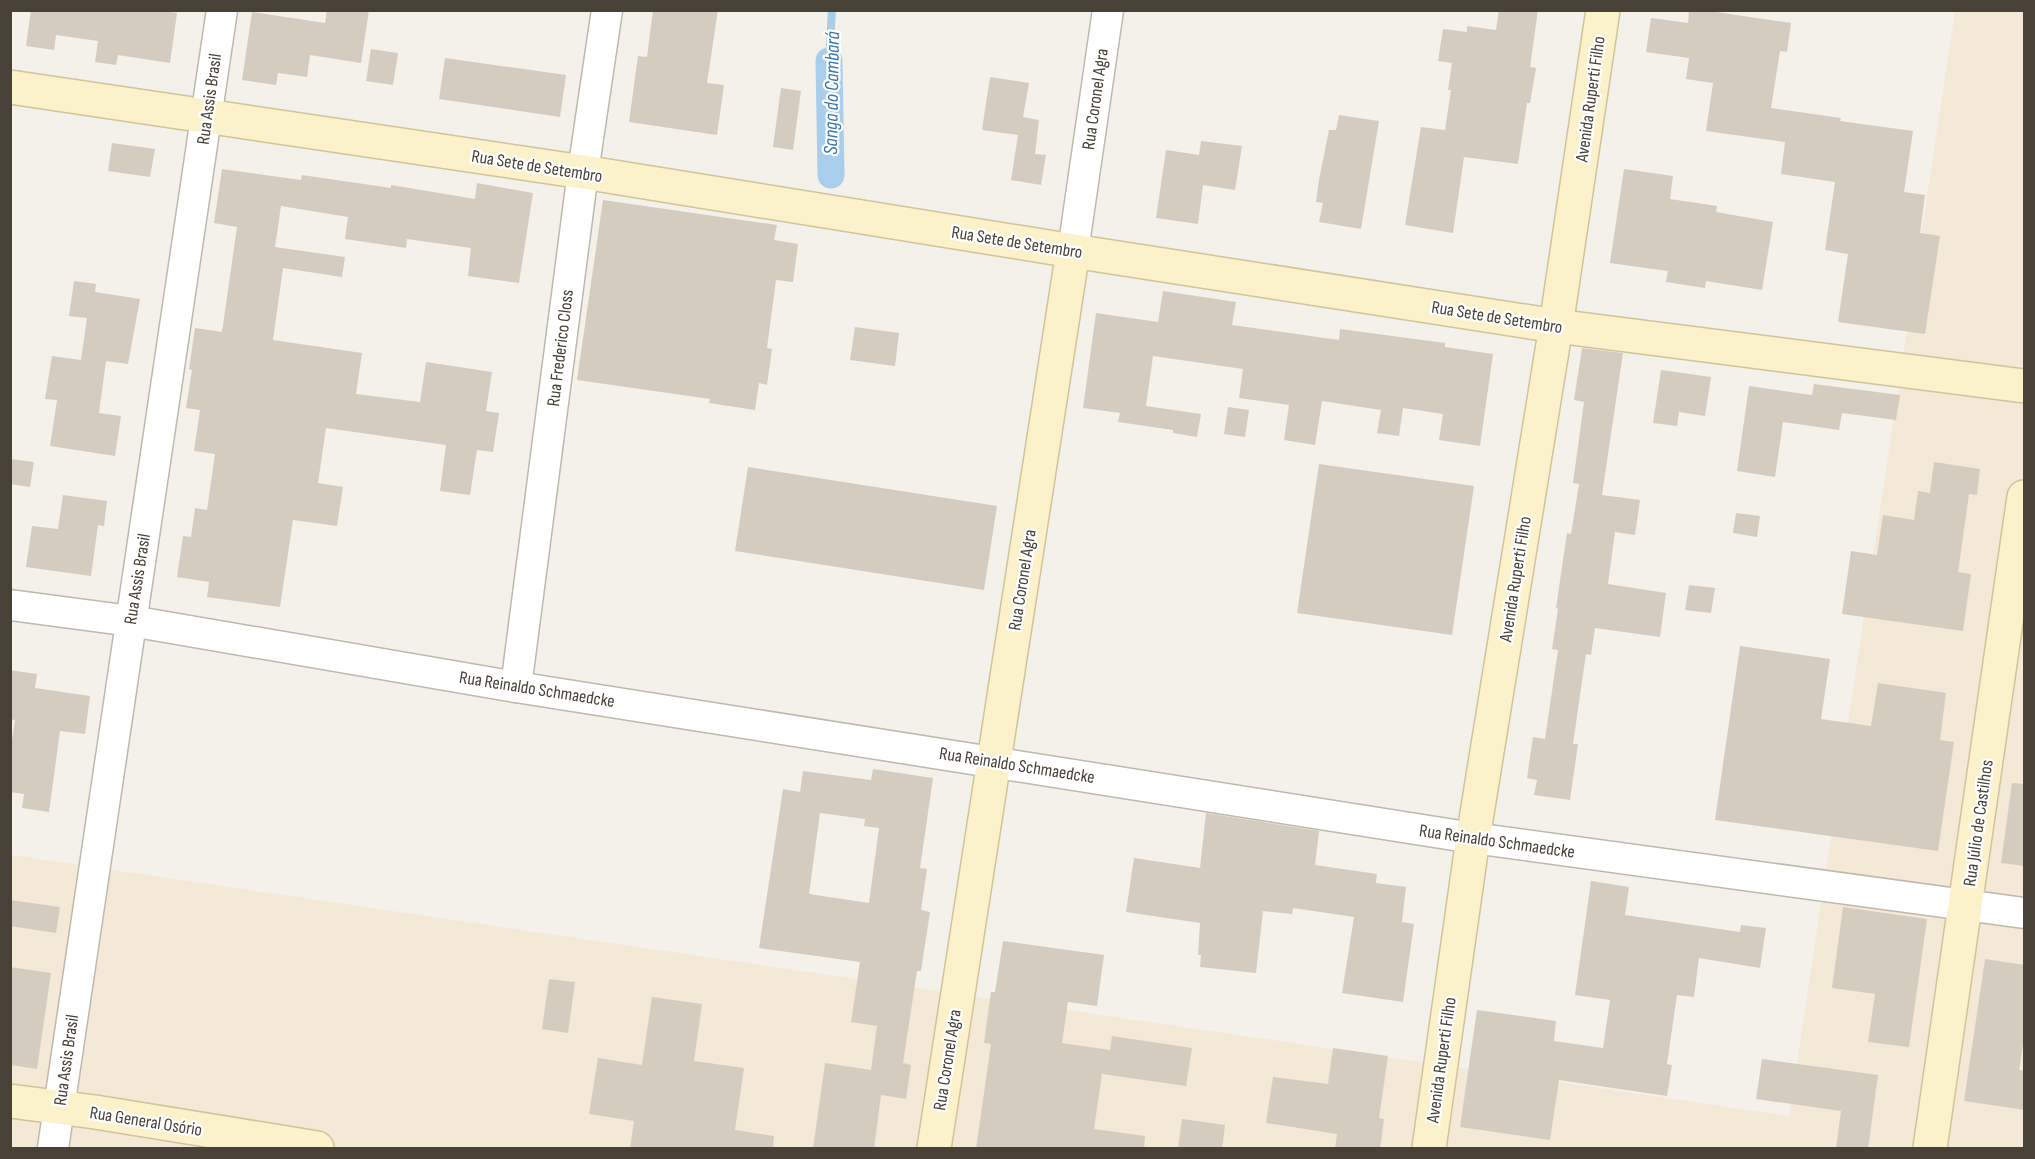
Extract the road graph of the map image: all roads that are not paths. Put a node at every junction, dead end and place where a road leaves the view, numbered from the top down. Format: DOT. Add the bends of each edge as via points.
graph roads {
  1 [pos="222,10"];
  2 [pos="607,10"];
  3 [pos="1108,10"];
  4 [pos="1603,10"];
  5 [pos="10,87"];
  6 [pos="206,117"];
  7 [pos="583,172"];
  8 [pos="1073,251"];
  9 [pos="1556,326"];
  10 [pos="2025,386"];
  11 [pos="2025,497"];
  12 [pos="10,605"];
  13 [pos="131,621"];
  14 [pos="516,687"];
  15 [pos="994,762"];
  16 [pos="1473,838"];
  17 [pos="1967,906"];
  18 [pos="2025,914"];
  19 [pos="10,1101"];
  20 [pos="59,1108"];
  21 [pos="53,1149"];
  22 [pos="317,1149"];
  23 [pos="934,1149"];
  24 [pos="1429,1149"];
  25 [pos="1930,1149"];
  1 -- 6 [label="street, Rua Assis Brasil"];
  2 -- 7 [label="street, Rua Frederico Closs"];
  3 -- 8 [label="street, Rua Coronel Agra"];
  4 -- 9 [label="street, Avenida Ruperti Filho"];
  5 -- 6 [label="street, Rua Sete de Setembro"];
  6 -- 7 [label="street, Rua Sete de Setembro"];
  6 -- 13 [label="street, Rua Assis Brasil"];
  7 -- 8 [label="street, Rua Sete de Setembro"];
  7 -- 14 [label="street, Rua Frederico Closs"];
  8 -- 9 [label="street, Rua Sete de Setembro"];
  8 -- 15 [label="street, Rua Coronel Agra"];
  9 -- 10 [label="street, Rua Sete de Setembro"];
  9 -- 16 [label="street, Avenida Ruperti Filho"];
  11 -- 17 [label="street, Rua Júlio de Castilhos"];
  12 -- 13 [label="street, Rua Reinaldo Schmaedcke"];
  13 -- 14 [label="street, Rua Reinaldo Schmaedcke"];
  13 -- 20 [label="street, Rua Assis Brasil"];
  14 -- 15 [label="street, Rua Reinaldo Schmaedcke"];
  15 -- 16 [label="street, Rua Reinaldo Schmaedcke"];
  15 -- 23 [label="street, Rua Coronel Agra"];
  16 -- 17 [label="street, Rua Reinaldo Schmaedcke"];
  16 -- 24 [label="street, Avenida Ruperti Filho"];
  17 -- 18 [label="street, Rua Reinaldo Schmaedcke"];
  17 -- 25 [label="street, Rua Júlio de Castilhos"];
  19 -- 20 [label="street, Rua General Osório"];
  20 -- 21 [label="street, Rua Assis Brasil"];
  20 -- 22 [label="street, Rua General Osório"];
}
